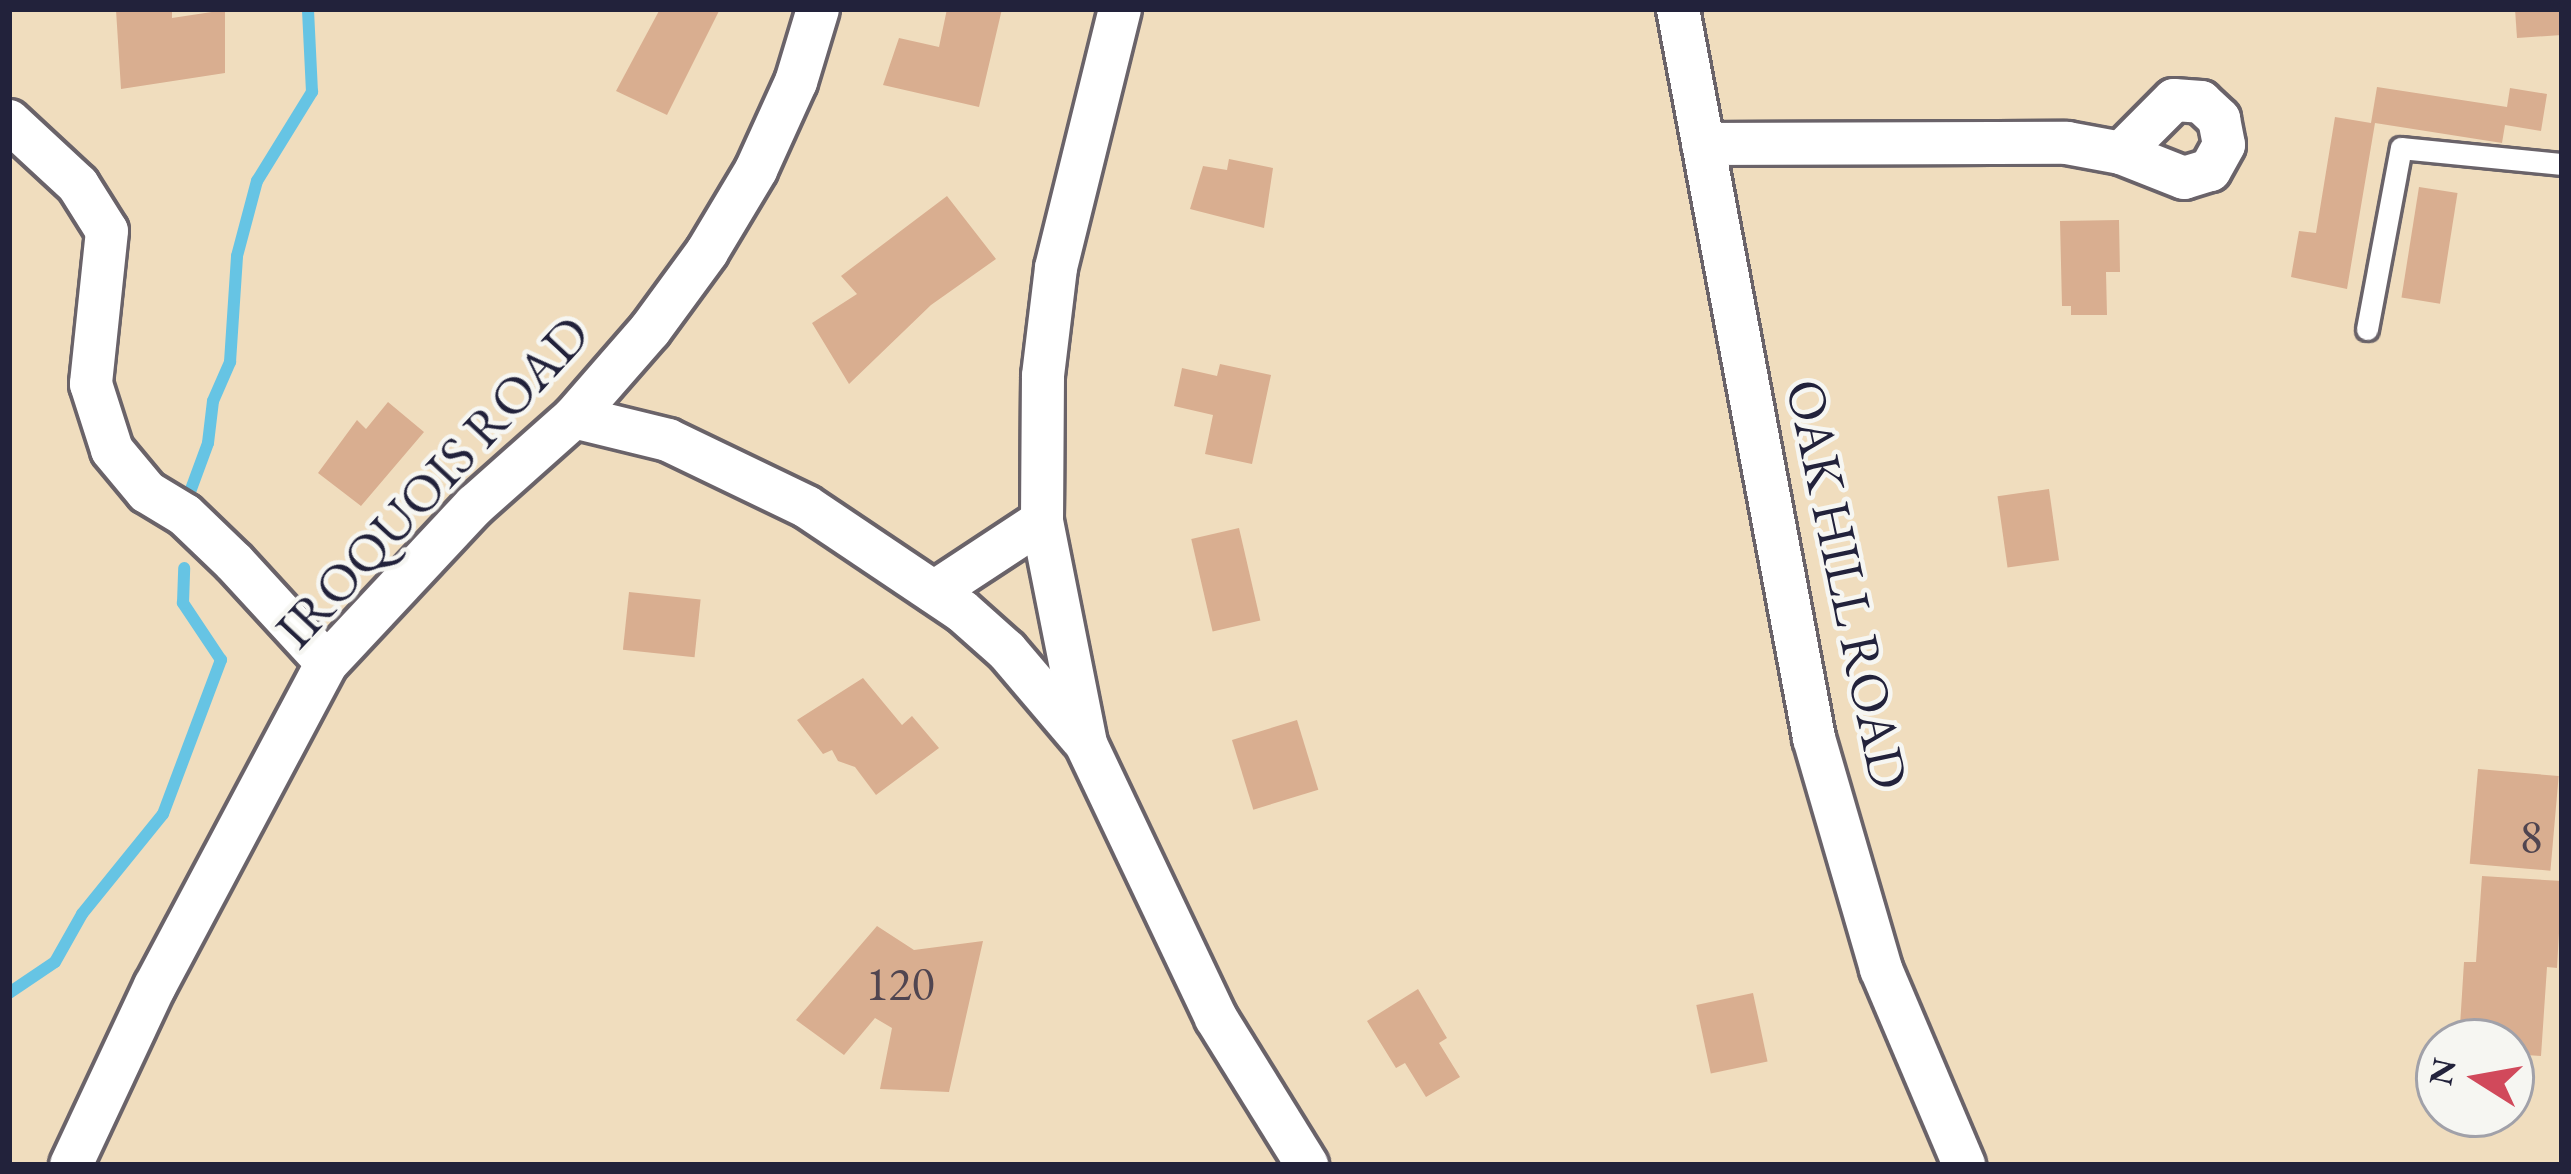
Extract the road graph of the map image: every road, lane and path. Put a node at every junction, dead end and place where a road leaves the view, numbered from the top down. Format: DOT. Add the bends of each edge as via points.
graph roads {
  1 [pos="818,9"];
  2 [pos="1120,9"];
  3 [pos="1678,9"];
  4 [pos="9,121"];
  5 [pos="1703,144"];
  6 [pos="2121,153"];
  7 [pos="2562,164"];
  8 [pos="2367,329"];
  9 [pos="574,416"];
  10 [pos="1042,521"];
  11 [pos="934,592"];
  12 [pos="327,663"];
  13 [pos="1086,744"];
  14 [pos="71,1165"];
  15 [pos="1307,1165"];
  16 [pos="1964,1165"];
  1 -- 9 [label="street, IROQUOIS ROAD" via="796,82 707,252"];
  2 -- 10 [label="street" via="1056,268 1043,376"];
  3 -- 5 [label="street, OAK HILL ROAD"];
  4 -- 12 [label="street" via="78,185 107,231 91,384 112,450 147,492 234,562"];
  5 -- 6 [label="street" via="2067,143"];
  5 -- 16 [label="street, OAK HILL ROAD" via="1814,738 1881,969"];
  7 -- 8 [label="lane" via="2402,148"];
  9 -- 11 [label="street" via="714,460 807,507"];
  9 -- 12 [label="street, IROQUOIS ROAD" via="475,505"];
  10 -- 11 [label="street"];
  10 -- 13 [label="street"];
  11 -- 13 [label="street" via="1007,651"];
  12 -- 14 [label="street, IROQUOIS ROAD" via="155,986"];
  13 -- 15 [label="street" via="1216,1018"];
}
